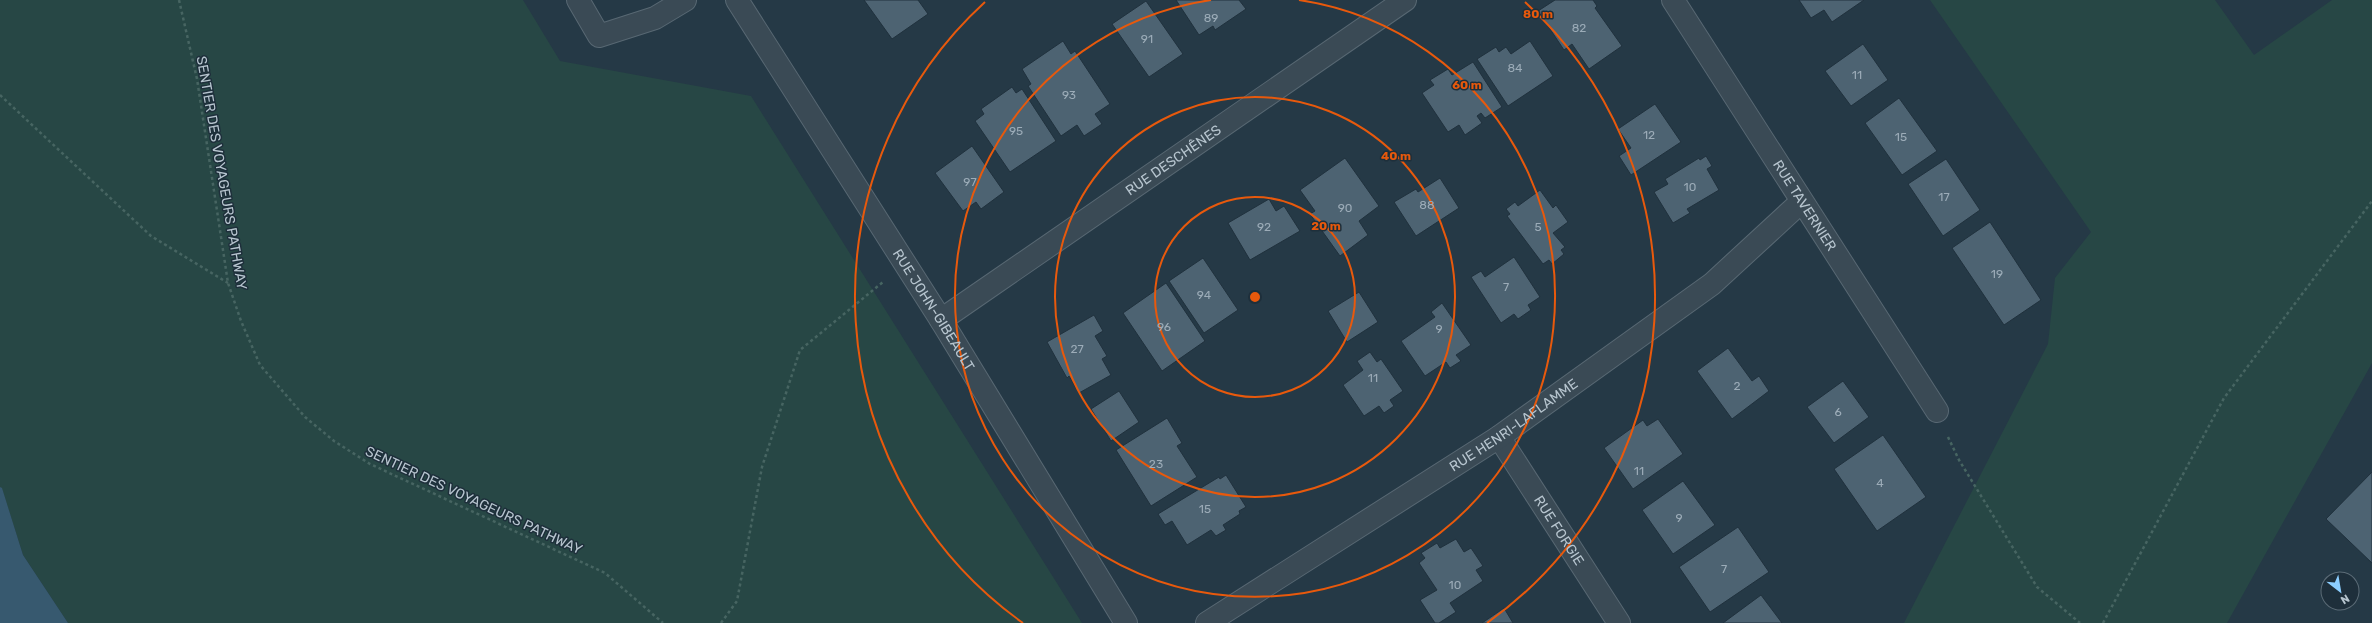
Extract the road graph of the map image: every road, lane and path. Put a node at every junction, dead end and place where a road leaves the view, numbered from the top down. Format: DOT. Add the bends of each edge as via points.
graph roads {
  1 [pos="179,0"];
  2 [pos="578,0"];
  3 [pos="686,0"];
  4 [pos="736,0"];
  5 [pos="1405,0"];
  6 [pos="1673,0"];
  7 [pos="0,96"];
  8 [pos="2372,201"];
  9 [pos="1801,202"];
  10 [pos="905,264"];
  11 [pos="228,283"];
  12 [pos="941,320"];
  13 [pos="1937,411"];
  14 [pos="1499,437"];
  15 [pos="663,623"];
  16 [pos="721,623"];
  17 [pos="1126,623"];
  18 [pos="1207,623"];
  19 [pos="1619,623"];
  20 [pos="2080,623"];
  21 [pos="2103,623"];
  1 -- 11 [label="path, SENTIER DES VOYAGEURS PATHWAY" via="197,79"];
  2 -- 3 [label="street" via="599,36 655,18"];
  4 -- 10 [label="street, RUE JOHN-GIBEAULT"];
  5 -- 12 [label="street, RUE DESCHÊNES"];
  6 -- 9 [label="street, RUE TAVERNIER"];
  7 -- 11 [label="path" via="150,236"];
  8 -- 21 [label="path" via="2224,398"];
  9 -- 13 [label="street, RUE TAVERNIER"];
  9 -- 14 [label="street, RUE HENRI-LAFLAMME" via="1712,284"];
  10 -- 12 [label="street, RUE JOHN-GIBEAULT"];
  10 -- 16 [label="path" via="800,350 762,467 737,601"];
  11 -- 15 [label="path, SENTIER DES VOYAGEURS PATHWAY" via="260,365 305,417 334,441 370,464 605,573"];
  12 -- 17 [label="street, RUE JOHN-GIBEAULT"];
  13 -- 20 [label="path" via="1959,460 2036,587"];
  14 -- 18 [label="street, RUE HENRI-LAFLAMME"];
  14 -- 19 [label="street, RUE FORGIE"];
}
